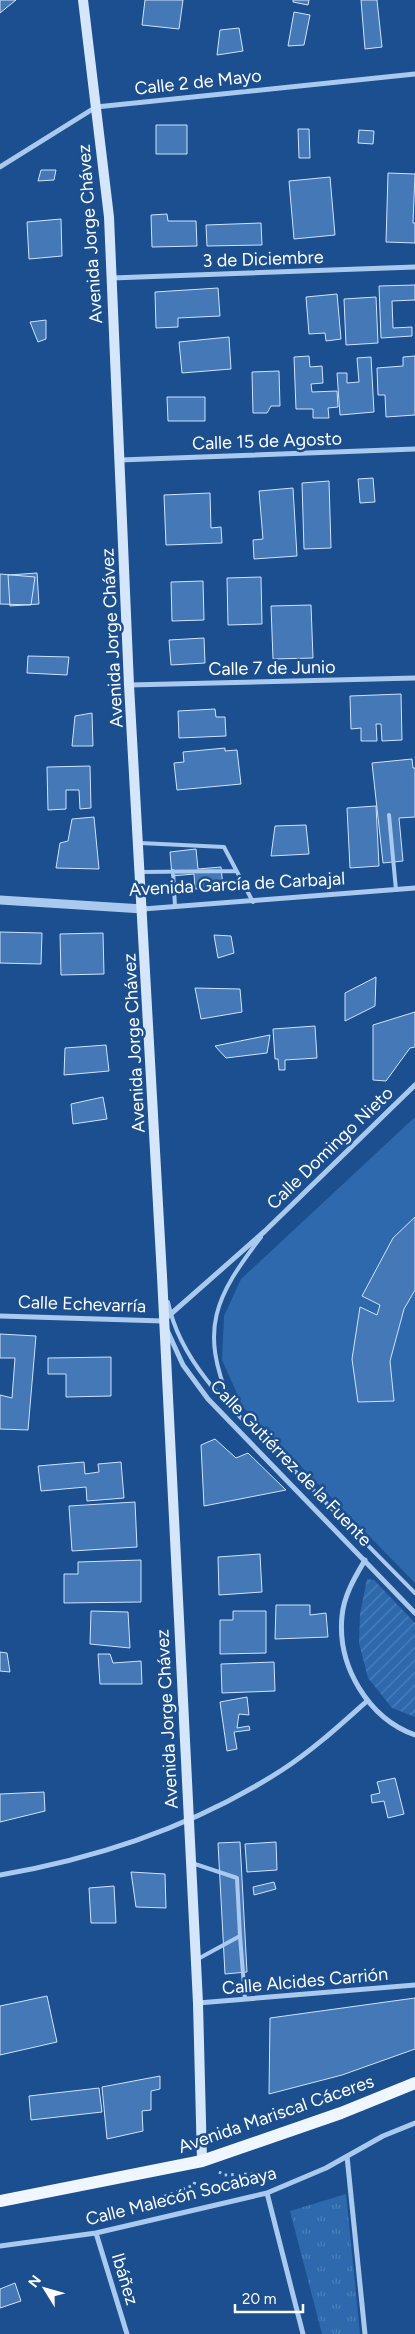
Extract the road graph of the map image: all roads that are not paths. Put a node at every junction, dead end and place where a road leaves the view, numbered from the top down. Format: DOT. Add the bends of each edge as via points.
graph roads {
  1 [pos="83,0"];
  2 [pos="415,74"];
  3 [pos="96,107"];
  4 [pos="0,167"];
  5 [pos="415,268"];
  6 [pos="111,278"];
  7 [pos="415,449"];
  8 [pos="120,460"];
  9 [pos="415,678"];
  10 [pos="130,685"];
  11 [pos="389,815"];
  12 [pos="140,843"];
  13 [pos="173,871"];
  14 [pos="236,871"];
  15 [pos="141,872"];
  16 [pos="415,888"];
  17 [pos="396,890"];
  18 [pos="0,900"];
  19 [pos="253,902"];
  20 [pos="175,906"];
  21 [pos="143,908"];
  22 [pos="415,1085"];
  23 [pos="265,1231"];
  24 [pos="0,1316"];
  25 [pos="167,1318"];
  26 [pos="232,1406"];
  27 [pos="365,1560"];
  28 [pos="415,1594"];
  29 [pos="415,1612"];
  30 [pos="367,1701"];
  31 [pos="415,1735"];
  32 [pos="188,1820"];
  33 [pos="190,1862"];
  34 [pos="0,1875"];
  35 [pos="240,1936"];
  36 [pos="196,1960"];
  37 [pos="415,1985"];
  38 [pos="245,2000"];
  39 [pos="198,2004"];
  40 [pos="415,2083"];
  41 [pos="415,2123"];
  42 [pos="347,2156"];
  43 [pos="202,2161"];
  44 [pos="267,2193"];
  45 [pos="0,2201"];
  46 [pos="96,2233"];
  47 [pos="0,2246"];
  48 [pos="127,2334"];
  49 [pos="303,2334"];
  50 [pos="365,2334"];
  1 -- 3 [label="main road, Avenida Jorge Chávez"];
  2 -- 3 [label="street, Calle 2 de Mayo"];
  3 -- 4 [label="street, Calle 2 de Mayo"];
  3 -- 6 [label="main road, Avenida Jorge Chávez" via="109,217"];
  5 -- 6 [label="street, 3 de Diciembre"];
  6 -- 8 [label="main road, Avenida Jorge Chávez"];
  7 -- 8 [label="street, Calle 15 de Agosto"];
  8 -- 10 [label="main road, Avenida Jorge Chávez"];
  9 -- 10 [label="street, Calle 7 de Junio"];
  10 -- 12 [label="main road, Avenida Jorge Chávez"];
  11 -- 17 [label="lane"];
  12 -- 14 [label="lane" via="224,847"];
  12 -- 15 [label="main road, Avenida Jorge Chávez"];
  13 -- 14 [label="lane"];
  13 -- 15 [label="lane"];
  13 -- 20 [label="lane"];
  14 -- 19 [label="lane"];
  15 -- 21 [label="main road, Avenida Jorge Chávez"];
  16 -- 17 [label="street, Avenida García de Carbajal"];
  17 -- 19 [label="street, Avenida García de Carbajal"];
  18 -- 21 [label="street, Avenida García de Carbajal"];
  19 -- 20 [label="street, Avenida García de Carbajal"];
  20 -- 21 [label="street, Avenida García de Carbajal"];
  21 -- 25 [label="main road, Avenida Jorge Chávez" via="162,1276"];
  22 -- 23 [label="street, Calle Domingo Nieto"];
  23 -- 25 [label="street, Calle Domingo Nieto"];
  23 -- 26 [label="lane, Calle Domingo Nieto" via="232,1274 219,1302 214,1330 215,1360"];
  24 -- 25 [label="street, Calle Echevarría"];
  25 -- 26 [label="lane, Avenida Jorge Chávez" via="193,1360"];
  25 -- 27 [label="street, Calle Gutiérrez de la Fuente" via="183,1365 208,1399"];
  25 -- 32 [label="main road, Avenida Jorge Chávez"];
  26 -- 28 [label="lane, Calle Gutiérrez de la Fuente"];
  27 -- 29 [label="street, Calle Gutiérrez de la Fuente"];
  27 -- 30 [label="street" via="350,1586 342,1616 345,1654 352,1676"];
  30 -- 31 [label="street" via="388,1720"];
  30 -- 32 [label="street" via="331,1734 283,1770"];
  32 -- 33 [label="main road, Avenida Jorge Chávez"];
  32 -- 34 [label="street" via="110,1849"];
  33 -- 35 [label="lane" via="237,1878"];
  33 -- 36 [label="main road, Avenida Jorge Chávez"];
  35 -- 36 [label="lane"];
  35 -- 38 [label="lane"];
  36 -- 39 [label="main road, Avenida Jorge Chávez"];
  37 -- 38 [label="street, Calle Alcides Carrión"];
  38 -- 39 [label="street, Calle Alcides Carrión"];
  39 -- 43 [label="main road, Avenida Jorge Chávez"];
  40 -- 43 [label="main road, Avenida Mariscal Cáceres" via="341,2113"];
  41 -- 42 [label="street, Calle Malecón Socabaya"];
  42 -- 44 [label="street, Calle Malecón Socabaya"];
  42 -- 50 [label="street"];
  43 -- 45 [label="main road, Avenida Mariscal Cáceres"];
  44 -- 46 [label="street, Calle Malecón Socabaya"];
  44 -- 49 [label="street"];
  46 -- 47 [label="street, Calle Malecón Socabaya"];
  46 -- 48 [label="street, Ibáñez"];
}
